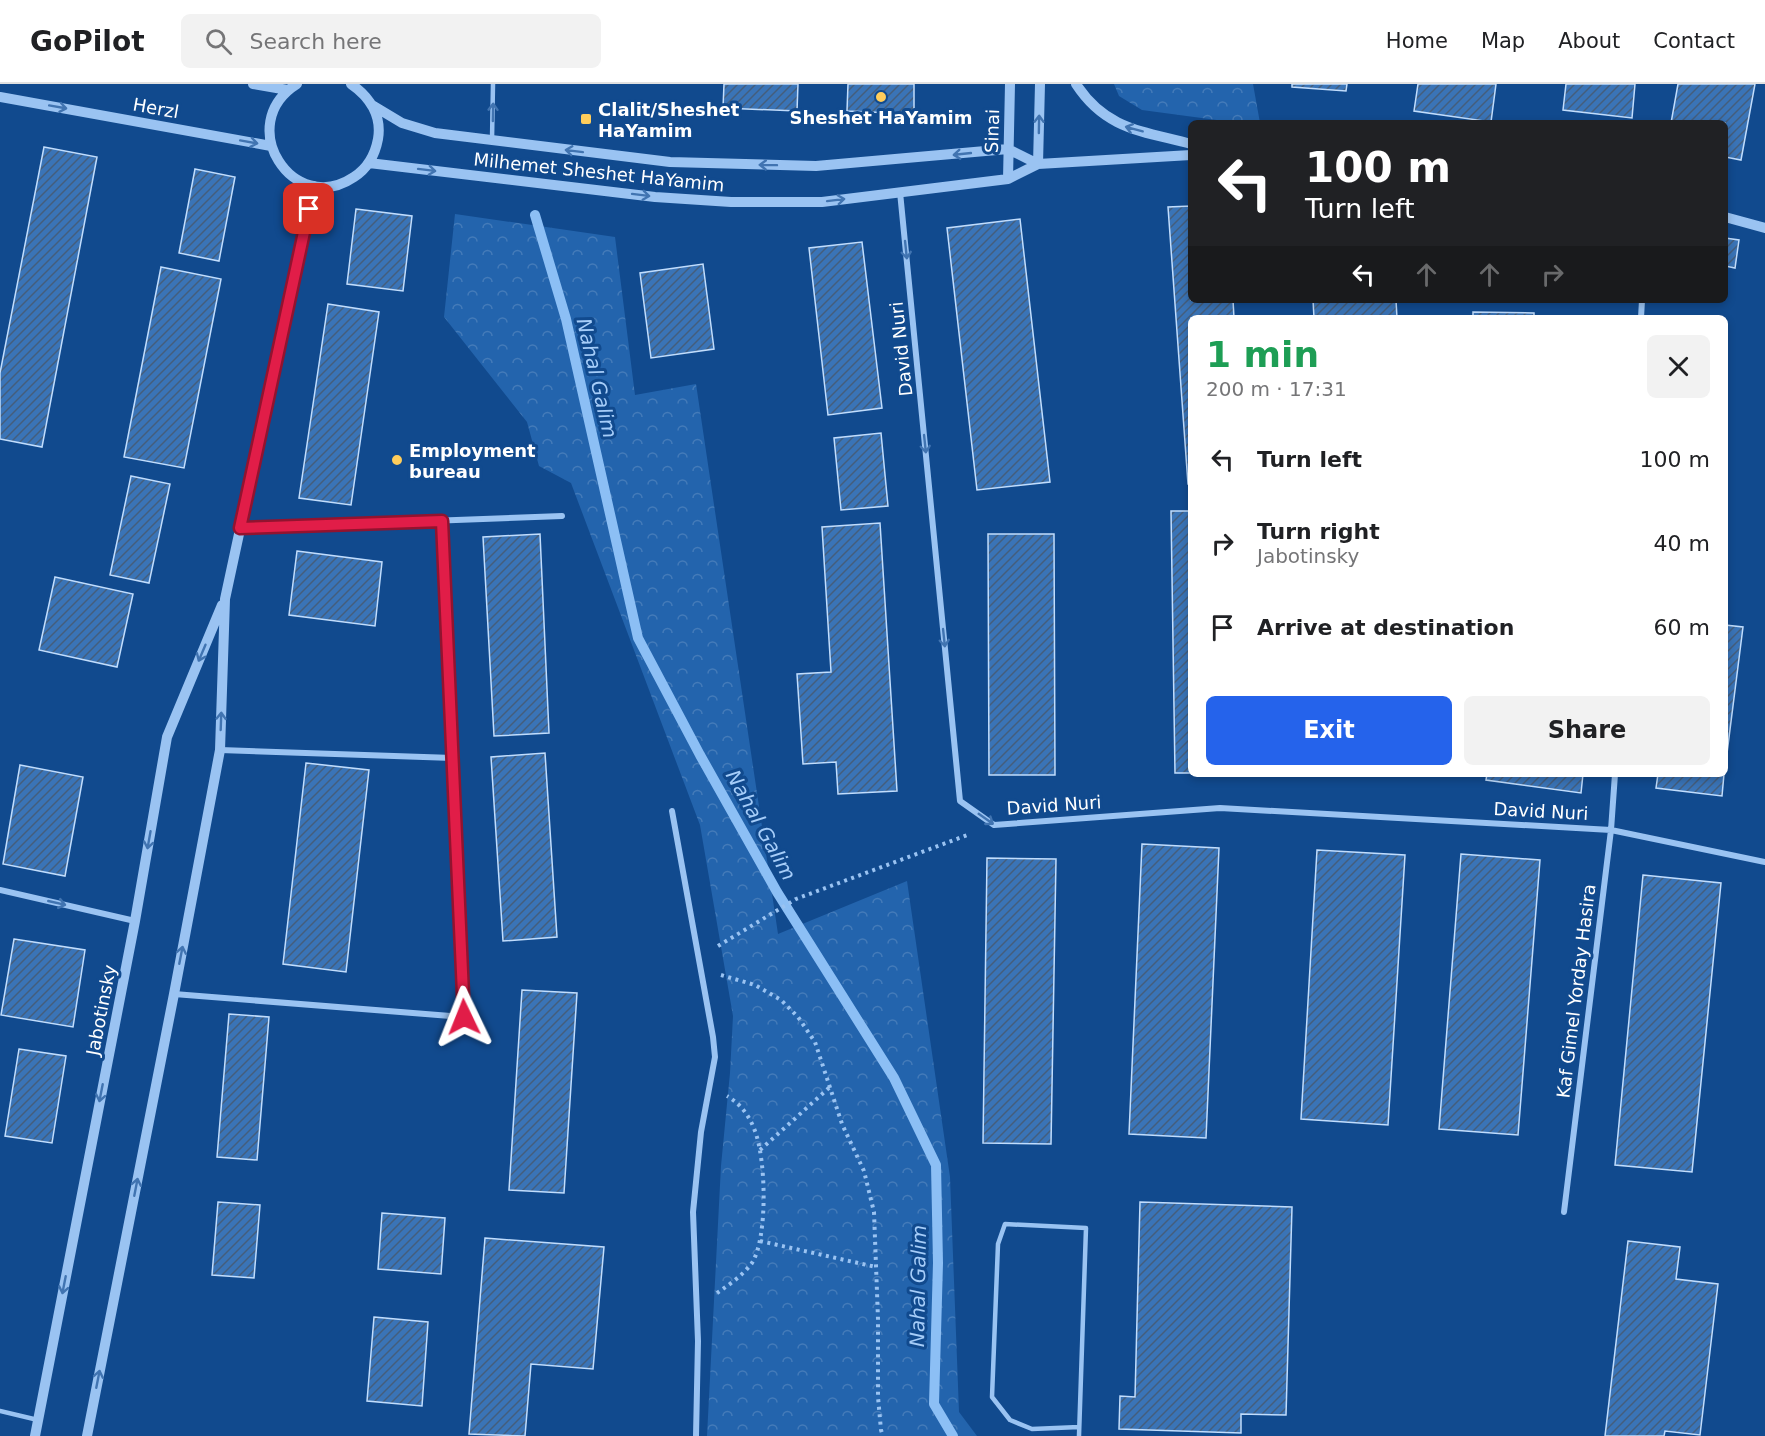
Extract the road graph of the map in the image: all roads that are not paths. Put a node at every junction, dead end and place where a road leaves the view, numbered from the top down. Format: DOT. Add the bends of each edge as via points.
graph roads {
  1 [pos="253,84"];
  2 [pos="351,84"];
  3 [pos="493,84"];
  4 [pos="1010,84"];
  5 [pos="1040,84"];
  6 [pos="1076,84"];
  7 [pos="293,87"];
  8 [pos="0,97"];
  9 [pos="372,105"];
  10 [pos="492,140"];
  11 [pos="1188,143"];
  12 [pos="271,146"];
  13 [pos="1008,149"];
  14 [pos="1188,155"];
  15 [pos="369,163"];
  16 [pos="1038,164"];
  17 [pos="1008,180"];
  18 [pos="314,186"];
  19 [pos="900,191"];
  20 [pos="1728,218"];
  21 [pos="1765,228"];
  22 [pos="562,516"];
  23 [pos="442,521"];
  24 [pos="240,528"];
  25 [pos="225,599"];
  26 [pos="220,750"];
  27 [pos="453,758"];
  28 [pos="1615,777"];
  29 [pos="672,811"];
  30 [pos="1611,830"];
  31 [pos="1765,862"];
  32 [pos="0,890"];
  33 [pos="135,921"];
  34 [pos="174,994"];
  35 [pos="1564,1212"];
  36 [pos="0,1411"];
  37 [pos="38,1420"];
  38 [pos="1079,1428"];
  39 [pos="35,1436"];
  40 [pos="87,1436"];
  41 [pos="696,1436"];
  42 [pos="1080,1436"];
  1 -- 7 [label="street"];
  2 -- 9 [label="street, Milhemet Sheshet HaYamim"];
  10 -- 3 [label="lane, one-way"];
  4 -- 13 [label="street, Sinai"];
  16 -- 5 [label="street, one-way"];
  11 -- 6 [label="street, one-way" via="1123,126 1102,114"];
  7 -- 12 [label="street" via="278,101 272,115"];
  8 -- 12 [label="street, Herzl, one-way"];
  9 -- 10 [label="street, Milhemet Sheshet HaYamim" via="402,123 435,133"];
  9 -- 15 [label="street" via="378,119 378,135"];
  13 -- 10 [label="street, Milhemet Sheshet HaYamim, one-way" via="816,166 670,162"];
  12 -- 18 [label="street" via="282,168"];
  13 -- 16 [label="street, Milhemet Sheshet HaYamim"];
  13 -- 17 [label="street, Sinai"];
  14 -- 16 [label="street, Milhemet Sheshet HaYamim"];
  15 -- 18 [label="street" via="360,173 339,184"];
  15 -- 19 [label="street, Milhemet Sheshet HaYamim, one-way" via="655,197 731,202 822,202"];
  16 -- 17 [label="street, Milhemet Sheshet HaYamim"];
  17 -- 19 [label="street, Milhemet Sheshet HaYamim"];
  18 -- 24 [label="street, Jabotinsky"];
  19 -- 30 [label="street, David Nuri, one-way" via="960,801 994,825 1220,808"];
  20 -- 21 [label="street"];
  22 -- 23 [label="street"];
  23 -- 24 [label="street"];
  23 -- 27 [label="street"];
  24 -- 25 [label="street, Jabotinsky"];
  26 -- 25 [label="street, Jabotinsky, one-way"];
  25 -- 33 [label="street, Jabotinsky, one-way" via="167,737"];
  26 -- 27 [label="street"];
  34 -- 26 [label="street, Jabotinsky, one-way"];
  27 -- 34 [label="street" via="464,1017"];
  28 -- 30 [label="street, Kaf Gimel Yorday Hasira"];
  29 -- 41 [label="street" via="715,1057 701,1132 693,1212 698,1341"];
  30 -- 31 [label="street, David Nuri"];
  30 -- 35 [label="street, Kaf Gimel Yorday Hasira"];
  32 -- 33 [label="street, one-way"];
  33 -- 37 [label="street, Jabotinsky, one-way"];
  40 -- 34 [label="street, Jabotinsky, one-way"];
  36 -- 37 [label="lane"];
  37 -- 39 [label="street, Jabotinsky"];
  38 -- 38 [label="lane" via="1086,1228 1005,1224 998,1244 992,1396 1010,1420 1032,1429"];
  38 -- 42 [label="lane"];
}
